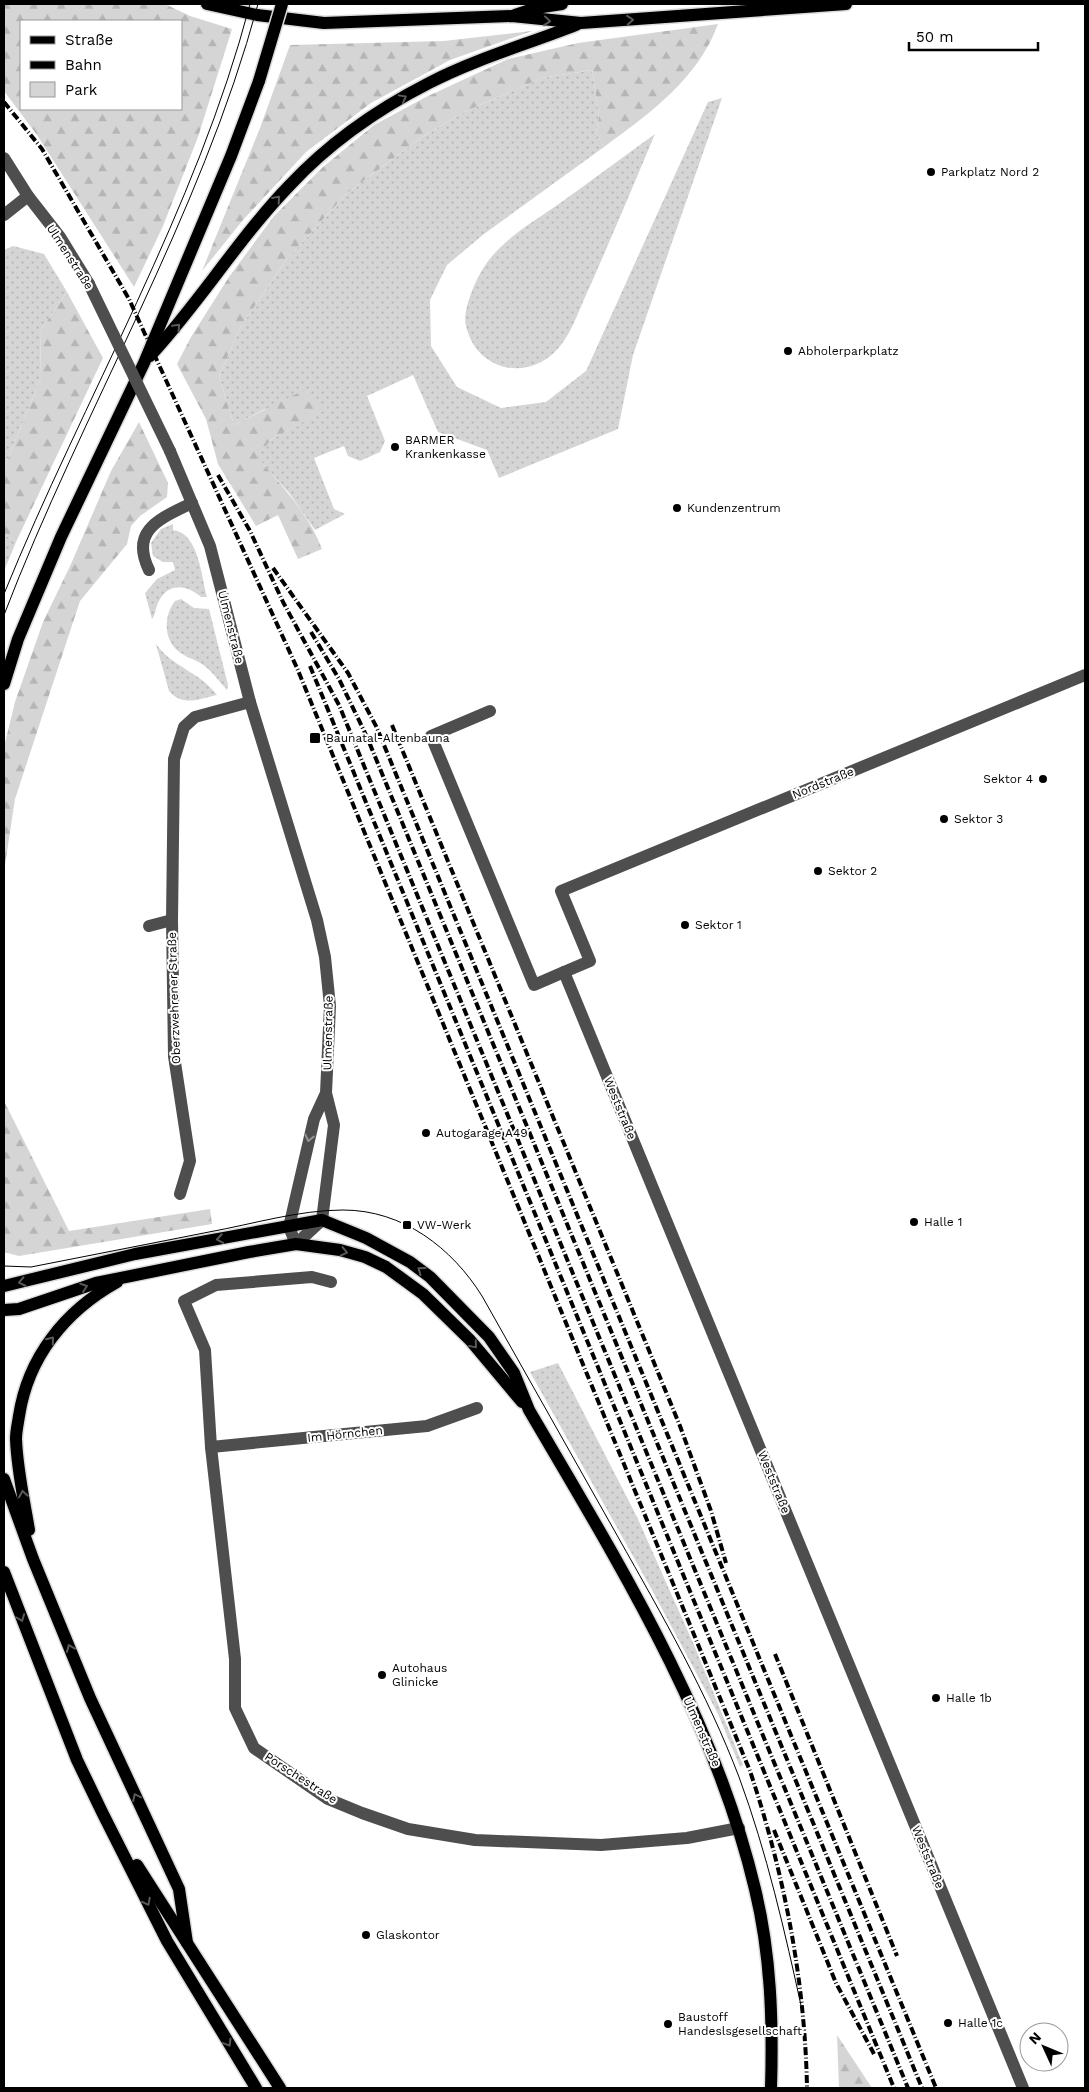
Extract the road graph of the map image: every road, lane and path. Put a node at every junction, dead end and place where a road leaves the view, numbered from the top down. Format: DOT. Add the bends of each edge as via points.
graph roads {
  1 [pos="207,4"];
  2 [pos="282,4"];
  3 [pos="562,4"];
  4 [pos="846,4"];
  5 [pos="512,16"];
  6 [pos="581,24"];
  7 [pos="4,158"];
  8 [pos="28,196"];
  9 [pos="4,215"];
  10 [pos="144,363"];
  11 [pos="192,503"];
  12 [pos="149,570"];
  13 [pos="1085,674"];
  14 [pos="4,684"];
  15 [pos="250,702"];
  16 [pos="490,711"];
  17 [pos="172,920"];
  18 [pos="149,926"];
  19 [pos="564,972"];
  20 [pos="326,1093"];
  21 [pos="180,1194"];
  22 [pos="322,1220"];
  23 [pos="288,1228"];
  24 [pos="296,1244"];
  25 [pos="124,1278"];
  26 [pos="331,1282"];
  27 [pos="4,1286"];
  28 [pos="4,1310"];
  29 [pos="476,1408"];
  30 [pos="529,1410"];
  31 [pos="211,1447"];
  32 [pos="4,1479"];
  33 [pos="33,1559"];
  34 [pos="4,1572"];
  35 [pos="102,1812"];
  36 [pos="739,1828"];
  37 [pos="187,1943"];
  38 [pos="256,2088"];
  39 [pos="280,2088"];
  40 [pos="771,2088"];
  41 [pos="1023,2088"];
  1 -- 5 [label="main road" via="257,15 324,23"];
  2 -- 10 [label="main road, bridge" via="231,156"];
  3 -- 5 [label="main road"];
  6 -- 4 [label="main road, one-way"];
  5 -- 6 [label="main road, one-way"];
  10 -- 6 [label="main road, one-way" via="182,321 244,236 290,184 333,145 380,110 430,82"];
  7 -- 8 [label="street, Ulmenstraße"];
  8 -- 9 [label="street"];
  8 -- 11 [label="street, Ulmenstraße, bridge" via="60,237 89,284"];
  10 -- 14 [label="main road" via="60,537 18,639"];
  11 -- 12 [label="street" via="156,521 144,536 142,556"];
  11 -- 15 [label="street, Ulmenstraße" via="210,546"];
  13 -- 19 [label="street, Nordstraße" via="561,891 590,961"];
  15 -- 17 [label="street, Oberzwehrener Straße" via="195,717 184,727 176,748"];
  15 -- 20 [label="street, Ulmenstraße" via="317,920 325,956 330,1006"];
  16 -- 19 [label="street" via="431,736 534,985"];
  17 -- 18 [label="street, Oberzwehrener Straße"];
  17 -- 21 [label="street, Oberzwehrener Straße" via="174,1056 190,1161"];
  19 -- 41 [label="street, Weststraße"];
  20 -- 22 [label="street, Ulmenstraße" via="334,1125"];
  20 -- 23 [label="street, Ulmenstraße, one-way" via="314,1119"];
  22 -- 23 [label="main road"];
  22 -- 24 [label="street"];
  30 -- 22 [label="main road, Ulmenstraße, one-way" via="514,1373 490,1336 430,1277 366,1238"];
  23 -- 24 [label="street"];
  23 -- 27 [label="main road, one-way" via="135,1254"];
  24 -- 25 [label="main road, Ulmenstraße"];
  24 -- 30 [label="main road, Ulmenstraße, one-way" via="365,1257 406,1280 470,1340"];
  28 -- 25 [label="main road, Ulmenstraße, one-way" via="19,1309 96,1283"];
  33 -- 25 [label="main road, one-way" via="16,1437 22,1396 31,1369 46,1344 96,1294"];
  26 -- 31 [label="street, Porschestraße" via="312,1278 216,1285 184,1301 205,1350"];
  29 -- 31 [label="street, Im Hörnchen" via="427,1426"];
  30 -- 36 [label="main road, Ulmenstraße" via="652,1627 713,1755"];
  31 -- 36 [label="street, Porschestraße" via="234,1640 235,1708 254,1748 328,1799 408,1829 476,1840 601,1845 687,1838"];
  32 -- 33 [label="main road"];
  37 -- 33 [label="main road, one-way" via="179,1889 90,1698"];
  34 -- 35 [label="main road, one-way" via="77,1760"];
  35 -- 37 [label="main road"];
  35 -- 38 [label="main road, one-way" via="167,1941"];
  36 -- 40 [label="main road, Ulmenstraße" via="756,1891 768,1960 773,2025"];
  37 -- 39 [label="main road"];
}
